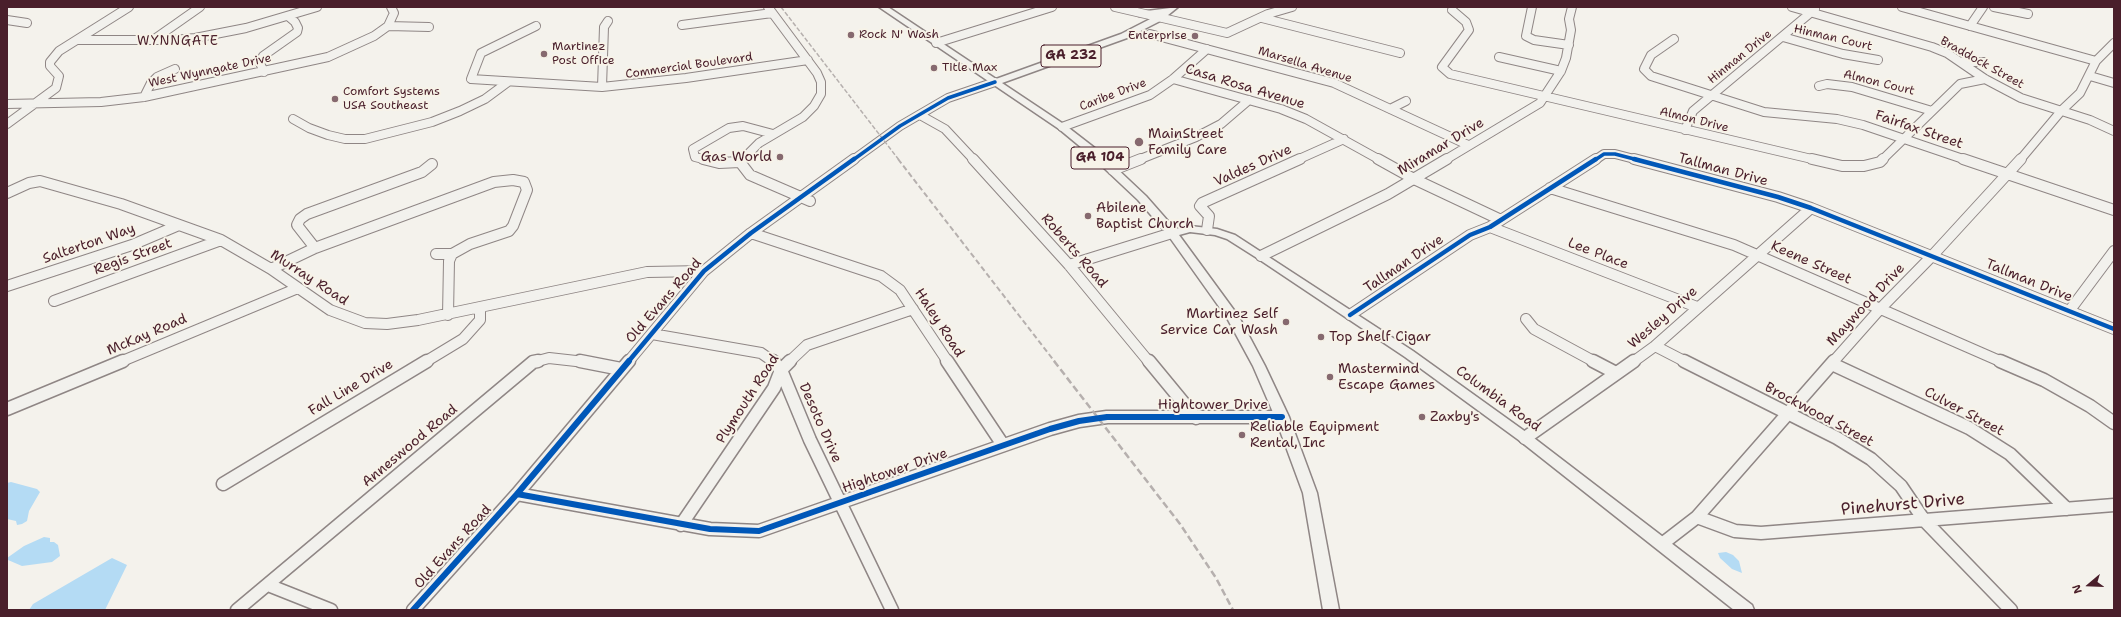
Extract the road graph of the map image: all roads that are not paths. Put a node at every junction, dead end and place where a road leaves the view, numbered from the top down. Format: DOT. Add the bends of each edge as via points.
graph roads {
  1 [pos="129,7"];
  2 [pos="200,7"];
  3 [pos="317,7"];
  4 [pos="391,7"];
  5 [pos="883,7"];
  6 [pos="1052,7"];
  7 [pos="1115,7"];
  8 [pos="1292,7"];
  9 [pos="1532,7"];
  10 [pos="1572,7"];
  11 [pos="1792,7"];
  12 [pos="1902,7"];
  13 [pos="1983,7"];
  14 [pos="1994,7"];
  15 [pos="1171,9"];
  16 [pos="770,10"];
  17 [pos="1452,10"];
  18 [pos="1814,10"];
  19 [pos="1142,14"];
  20 [pos="2028,14"];
  21 [pos="288,16"];
  22 [pos="1158,18"];
  23 [pos="1262,18"];
  24 [pos="7,20"];
  25 [pos="608,21"];
  26 [pos="27,23"];
  27 [pos="1149,23"];
  28 [pos="682,25"];
  29 [pos="388,26"];
  30 [pos="536,26"];
  31 [pos="1970,26"];
  32 [pos="429,27"];
  33 [pos="1150,34"];
  34 [pos="1124,36"];
  35 [pos="1783,37"];
  36 [pos="1674,39"];
  37 [pos="77,40"];
  38 [pos="153,40"];
  39 [pos="936,43"];
  40 [pos="2114,43"];
  41 [pos="1569,45"];
  42 [pos="1207,49"];
  43 [pos="1400,53"];
  44 [pos="1499,57"];
  45 [pos="808,60"];
  46 [pos="1878,60"];
  47 [pos="2096,61"];
  48 [pos="1962,62"];
  49 [pos="1984,62"];
  50 [pos="175,69"];
  51 [pos="1561,71"];
  52 [pos="264,72"];
  53 [pos="983,72"];
  54 [pos="1023,72"];
  55 [pos="2090,76"];
  56 [pos="1173,79"];
  57 [pos="1985,79"];
  58 [pos="508,82"];
  59 [pos="995,82"];
  60 [pos="2114,83"];
  61 [pos="1819,86"];
  62 [pos="602,87"];
  63 [pos="1711,96"];
  64 [pos="144,97"];
  65 [pos="1015,97"];
  66 [pos="1544,97"];
  67 [pos="1249,100"];
  68 [pos="1406,101"];
  69 [pos="35,103"];
  70 [pos="7,104"];
  71 [pos="1390,109"];
  72 [pos="1932,110"];
  73 [pos="2062,110"];
  74 [pos="920,115"];
  75 [pos="293,119"];
  76 [pos="7,124"];
  77 [pos="1062,127"];
  78 [pos="1685,130"];
  79 [pos="2114,130"];
  80 [pos="773,134"];
  81 [pos="1904,138"];
  82 [pos="1344,139"];
  83 [pos="1468,145"];
  84 [pos="740,162"];
  85 [pos="432,164"];
  86 [pos="1113,170"];
  87 [pos="2008,174"];
  88 [pos="1414,179"];
  89 [pos="1550,188"];
  90 [pos="7,193"];
  91 [pos="800,197"];
  92 [pos="810,201"];
  93 [pos="1811,208"];
  94 [pos="2114,210"];
  95 [pos="1501,220"];
  96 [pos="179,226"];
  97 [pos="1490,227"];
  98 [pos="1207,230"];
  99 [pos="751,233"];
  100 [pos="1172,233"];
  101 [pos="221,240"];
  102 [pos="315,248"];
  103 [pos="2114,251"];
  104 [pos="436,254"];
  105 [pos="452,254"];
  106 [pos="1758,254"];
  107 [pos="1261,256"];
  108 [pos="1932,256"];
  109 [pos="2110,262"];
  110 [pos="1069,266"];
  111 [pos="270,269"];
  112 [pos="704,271"];
  113 [pos="7,286"];
  114 [pos="298,288"];
  115 [pos="54,301"];
  116 [pos="1697,307"];
  117 [pos="480,308"];
  118 [pos="912,309"];
  119 [pos="1880,309"];
  120 [pos="2070,310"];
  121 [pos="448,315"];
  122 [pos="1350,315"];
  123 [pos="1526,319"];
  124 [pos="2114,329"];
  125 [pos="652,334"];
  126 [pos="1655,346"];
  127 [pos="1832,364"];
  128 [pos="621,369"];
  129 [pos="781,370"];
  130 [pos="1616,373"];
  131 [pos="7,409"];
  132 [pos="1788,414"];
  133 [pos="1282,417"];
  134 [pos="1196,418"];
  135 [pos="2114,423"];
  136 [pos="1525,438"];
  137 [pos="1003,445"];
  138 [pos="223,484"];
  139 [pos="517,494"];
  140 [pos="840,502"];
  141 [pos="2114,505"];
  142 [pos="2067,509"];
  143 [pos="1697,517"];
  144 [pos="1924,520"];
  145 [pos="681,525"];
  146 [pos="1662,544"];
  147 [pos="268,585"];
  148 [pos="237,610"];
  149 [pos="331,610"];
  150 [pos="413,610"];
  151 [pos="892,610"];
  152 [pos="1330,610"];
  153 [pos="1746,610"];
  154 [pos="2011,610"];
  1 -- 37 [label="street"];
  2 -- 38 [label="street"];
  3 -- 21 [label="street"];
  4 -- 29 [label="street" via="394,12"];
  5 -- 39 [label="main road, GA 104"];
  6 -- 39 [label="street"];
  7 -- 19 [label="street"];
  8 -- 23 [label="street"];
  9 -- 41 [label="street" via="1526,36 1534,40"];
  10 -- 41 [label="street, Miramar Drive" via="1569,19"];
  11 -- 18 [label="street, Braddock Street"];
  12 -- 31 [label="street"];
  13 -- 31 [label="street"];
  14 -- 20 [label="street"];
  15 -- 19 [label="main road"];
  15 -- 22 [label="main road, GA 232"];
  16 -- 28 [label="street"];
  16 -- 45 [label="street"];
  17 -- 66 [label="street, Almon Drive" via="1463,18 1469,30 1442,66 1444,69 1450,74"];
  18 -- 35 [label="street, Hinman Drive"];
  18 -- 48 [label="street, Braddock Street" via="1932,47"];
  19 -- 22 [label="street"];
  21 -- 38 [label="street" via="223,33 174,40"];
  21 -- 52 [label="street" via="295,22 297,32 263,56 260,63"];
  22 -- 23 [label="street" via="1227,33"];
  22 -- 27 [label="main road, GA 232"];
  23 -- 43 [label="street"];
  24 -- 26 [label="street"];
  25 -- 62 [label="street" via="604,27"];
  27 -- 33 [label="main road" via="1147,30"];
  27 -- 34 [label="main road, GA 232"];
  29 -- 32 [label="street"];
  29 -- 52 [label="street, West Wynngate Drive" via="374,36 328,57"];
  30 -- 58 [label="street, Commercial Boulevard" via="481,53 477,60 471,79"];
  31 -- 47 [label="street"];
  33 -- 34 [label="main road"];
  33 -- 42 [label="street, Marsella Avenue"];
  34 -- 54 [label="main road, GA 232"];
  35 -- 46 [label="street, Hinman Court" via="1843,54"];
  35 -- 63 [label="street, Hinman Drive"];
  36 -- 63 [label="street, Fairfax Street" via="1651,55 1644,69 1651,76"];
  37 -- 38 [label="street"];
  37 -- 69 [label="street" via="59,51 50,62 50,66 60,76 56,88"];
  39 -- 53 [label="main road, GA 104"];
  40 -- 47 [label="street, Maywood Drive"];
  41 -- 51 [label="street, Miramar Drive"];
  42 -- 56 [label="street, Caribe Drive"];
  42 -- 71 [label="street, Marsella Avenue" via="1334,83"];
  44 -- 51 [label="street"];
  45 -- 62 [label="street, Commercial Boulevard"];
  45 -- 80 [label="street" via="820,77 821,94 814,106 802,117"];
  47 -- 55 [label="street, Maywood Drive"];
  48 -- 49 [label="street"];
  48 -- 57 [label="street, Braddock Street"];
  50 -- 64 [label="street" via="157,77"];
  51 -- 66 [label="street, Miramar Drive"];
  52 -- 64 [label="street, West Wynngate Drive"];
  53 -- 54 [label="main road" via="1009,75"];
  53 -- 59 [label="main road, GA 104"];
  54 -- 59 [label="main road, GA 232"];
  54 -- 65 [label="main road" via="1013,81"];
  55 -- 60 [label="street"];
  55 -- 73 [label="street, Maywood Drive" via="2080,93"];
  56 -- 67 [label="street, Casa Rosa Avenue"];
  56 -- 77 [label="street, Caribe Drive" via="1150,95"];
  57 -- 72 [label="street, Almon Drive" via="1960,84"];
  57 -- 73 [label="street, Braddock Street" via="2021,98"];
  58 -- 62 [label="street, Commercial Boulevard"];
  58 -- 75 [label="street" via="485,99 446,116 395,133 365,139 345,139 328,135"];
  59 -- 65 [label="main road, GA 104"];
  59 -- 74 [label="street, Old Evans Road" via="954,96"];
  61 -- 72 [label="street, Almon Court" via="1834,84 1858,88"];
  63 -- 78 [label="street, Hinman Drive" via="1694,112"];
  63 -- 81 [label="street, Fairfax Street" via="1764,112 1849,121"];
  64 -- 69 [label="street, West Wynngate Drive" via="101,102"];
  65 -- 77 [label="main road, GA 104"];
  66 -- 78 [label="street, Almon Drive"];
  66 -- 83 [label="street, Miramar Drive" via="1540,103"];
  67 -- 82 [label="street, Casa Rosa Avenue" via="1306,119"];
  67 -- 86 [label="street" via="1221,124 1196,137"];
  68 -- 71 [label="street"];
  69 -- 70 [label="street, West Wynngate Drive"];
  69 -- 76 [label="street"];
  71 -- 83 [label="street, Marsella Avenue"];
  72 -- 81 [label="street, Almon Drive"];
  73 -- 79 [label="street, Braddock Street"];
  73 -- 87 [label="street, Maywood Drive"];
  74 -- 91 [label="street, Old Evans Road" via="900,126"];
  74 -- 110 [label="street, Roberts Road" via="945,129 958,142"];
  77 -- 86 [label="main road, GA 104"];
  78 -- 81 [label="street, Almon Drive" via="1847,167 1880,162"];
  80 -- 84 [label="street" via="752,147"];
  80 -- 84 [label="street" via="743,126 729,128 693,149 695,156 719,163"];
  81 -- 87 [label="street, Fairfax Street"];
  82 -- 88 [label="street, Casa Rosa Avenue"];
  82 -- 98 [label="street, Valdes Drive" via="1202,202 1200,206 1209,216"];
  83 -- 88 [label="street, Miramar Drive"];
  84 -- 91 [label="street" via="750,175"];
  85 -- 102 [label="street" via="422,172 307,214 297,225"];
  86 -- 100 [label="main road, GA 104" via="1142,198"];
  87 -- 94 [label="street, Fairfax Street"];
  87 -- 108 [label="street, Maywood Drive"];
  88 -- 95 [label="street, Casa Rosa Avenue"];
  88 -- 107 [label="street, Miramar Drive" via="1363,208"];
  89 -- 93 [label="street, Tallman Drive" via="1604,154 1615,154"];
  89 -- 95 [label="street, Tallman Drive"];
  89 -- 106 [label="street, Keene Street"];
  90 -- 96 [label="street, Murray Road" via="40,181 121,204"];
  91 -- 92 [label="street"];
  91 -- 99 [label="street, Old Evans Road"];
  93 -- 106 [label="street, Wesley Drive"];
  93 -- 108 [label="street, Tallman Drive"];
  95 -- 97 [label="street, Tallman Drive"];
  96 -- 101 [label="street, Murray Road"];
  96 -- 113 [label="street, Salterton Way" via="132,245"];
  97 -- 116 [label="street, Lee Place"];
  97 -- 122 [label="street, Tallman Drive" via="1478,230 1465,238"];
  98 -- 100 [label="main road, Columbia Road" via="1190,229"];
  98 -- 107 [label="main road, Columbia Road" via="1231,237"];
  99 -- 112 [label="street, Old Evans Road"];
  99 -- 118 [label="street, Haley Road" via="881,276 900,290"];
  100 -- 110 [label="street"];
  100 -- 133 [label="main road, GA 104" via="1233,317"];
  101 -- 111 [label="street, Murray Road"];
  101 -- 115 [label="street, Regis Street"];
  102 -- 105 [label="street" via="494,182 524,182 527,190 509,231 470,244"];
  102 -- 111 [label="street"];
  103 -- 109 [label="street"];
  104 -- 105 [label="street"];
  105 -- 121 [label="street" via="449,261"];
  106 -- 116 [label="street, Wesley Drive"];
  106 -- 119 [label="street, Keene Street"];
  107 -- 122 [label="main road, Columbia Road"];
  108 -- 119 [label="street, Maywood Drive"];
  108 -- 120 [label="street, Tallman Drive"];
  109 -- 120 [label="street"];
  110 -- 134 [label="street, Roberts Road"];
  111 -- 114 [label="street, Murray Road"];
  112 -- 117 [label="street, Murray Road" via="647,272"];
  112 -- 125 [label="street, Old Evans Road"];
  114 -- 121 [label="street, Murray Road" via="330,310 365,323 387,324"];
  114 -- 131 [label="street, McKay Road"];
  116 -- 126 [label="street, Wesley Drive"];
  117 -- 121 [label="street, Murray Road"];
  117 -- 138 [label="street, Fall Line Drive" via="480,320 463,339"];
  118 -- 129 [label="street, Plymouth Road" via="807,345"];
  118 -- 137 [label="street, Haley Road"];
  119 -- 127 [label="street, Maywood Drive"];
  119 -- 135 [label="street, Keene Street" via="2044,380"];
  120 -- 124 [label="street, Tallman Drive"];
  122 -- 136 [label="main road, Columbia Road" via="1410,354"];
  123 -- 130 [label="street" via="1534,329"];
  125 -- 128 [label="street, Old Evans Road"];
  125 -- 129 [label="street, Desoto Drive" via="761,353 770,358"];
  126 -- 130 [label="street, Wesley Drive"];
  126 -- 132 [label="street, Brockwood Street"];
  127 -- 132 [label="street, Maywood Drive"];
  127 -- 142 [label="street, Culver Street" via="1970,428 2010,454"];
  128 -- 139 [label="street, Old Evans Road"];
  128 -- 147 [label="street, Anneswood Road" via="571,359 549,358 533,362"];
  129 -- 140 [label="street, Desoto Drive" via="810,440"];
  129 -- 145 [label="street, Plymouth Road" via="774,388"];
  130 -- 136 [label="street, Wesley Drive"];
  132 -- 143 [label="street, Maywood Drive"];
  132 -- 144 [label="street, Brockwood Street" via="1837,438 1871,459 1901,486"];
  133 -- 134 [label="street, Hightower Drive"];
  133 -- 152 [label="main road, GA 104" via="1310,493"];
  134 -- 137 [label="street, Hightower Drive" via="1087,419"];
  136 -- 146 [label="main road, Columbia Road"];
  137 -- 140 [label="street, Hightower Drive"];
  139 -- 145 [label="street, Hightower Drive"];
  139 -- 150 [label="street, Old Evans Road"];
  140 -- 145 [label="street, Hightower Drive" via="759,531"];
  140 -- 151 [label="street, Desoto Drive"];
  141 -- 142 [label="street, Pinehurst Drive"];
  142 -- 144 [label="street, Pinehurst Drive"];
  143 -- 144 [label="street, Pinehurst Drive" via="1735,531 1761,533"];
  143 -- 146 [label="street, Maywood Drive"];
  144 -- 154 [label="street, Brockwood Street"];
  146 -- 153 [label="main road, Columbia Road"];
  147 -- 148 [label="street, Anneswood Road"];
  147 -- 149 [label="street"];
}
